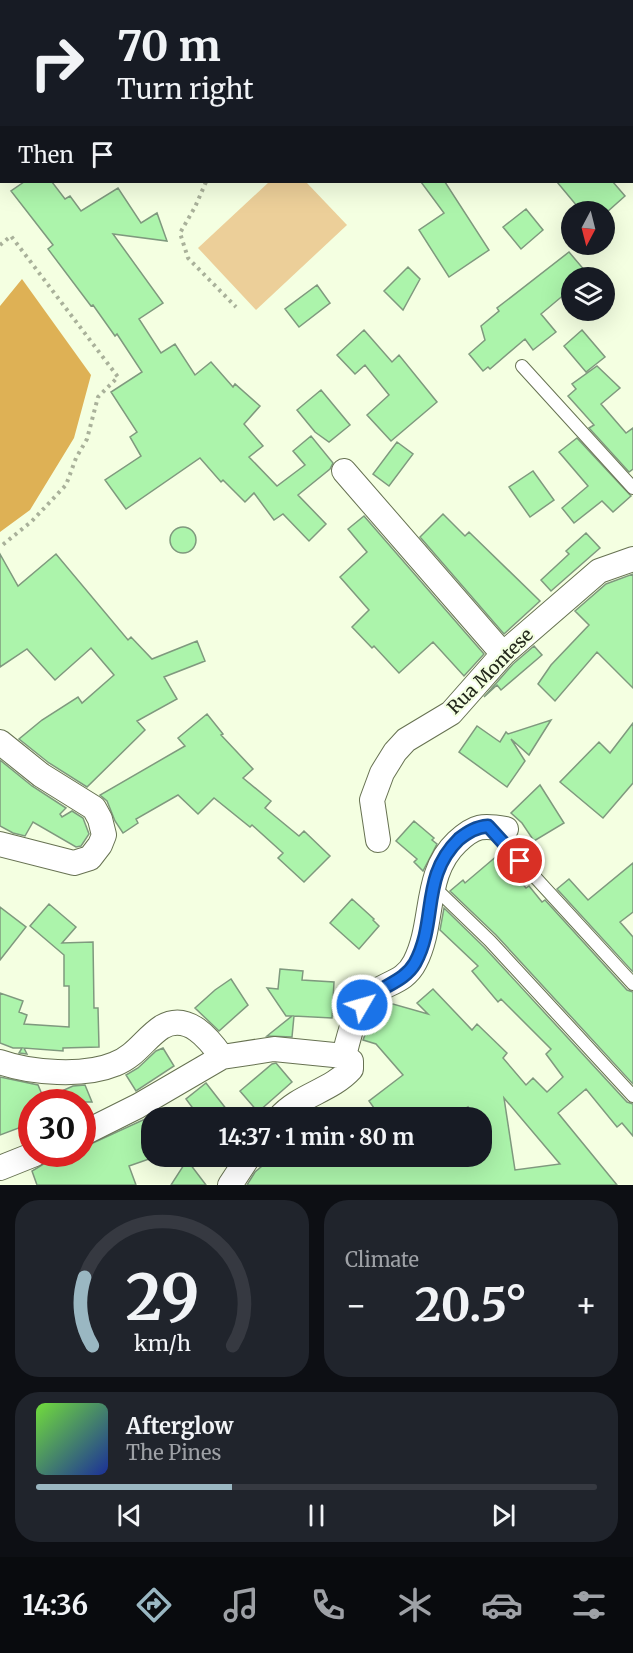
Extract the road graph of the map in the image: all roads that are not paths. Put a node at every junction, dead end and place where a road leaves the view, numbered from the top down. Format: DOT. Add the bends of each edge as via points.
graph roads {
  1 [pos="522,366"];
  2 [pos="344,471"];
  3 [pos="633,488"];
  4 [pos="633,558"];
  5 [pos="503,654"];
  6 [pos="0,742"];
  7 [pos="497,827"];
  8 [pos="378,840"];
  9 [pos="0,844"];
  10 [pos="433,886"];
  11 [pos="633,984"];
  12 [pos="344,1056"];
  13 [pos="222,1057"];
  14 [pos="0,1062"];
  15 [pos="633,1095"];
  16 [pos="288,1107"];
  17 [pos="96,1127"];
  18 [pos="18,1161"];
  19 [pos="242,1167"];
  20 [pos="0,1168"];
  21 [pos="230,1185"];
  1 -- 3 [label="lane"];
  2 -- 5 [label="street"];
  4 -- 5 [label="street, Rua Montese" via="599,571"];
  5 -- 8 [label="street, Rua Montese" via="451,713 406,740 395,753 372,800"];
  6 -- 9 [label="street" via="41,775 94,808 104,835 90,858 74,863"];
  7 -- 10 [label="street" via="479,827 466,833 438,867"];
  7 -- 11 [label="lane"];
  10 -- 12 [label="street" via="426,933 415,963 405,976 369,996 362,1005"];
  10 -- 15 [label="lane" via="490,940"];
  12 -- 13 [label="street" via="274,1049"];
  12 -- 16 [label="street" via="351,1061 351,1069 344,1076"];
  13 -- 14 [label="street" via="200,1030 174,1024 163,1027 131,1056 93,1070 36,1070"];
  13 -- 17 [label="street"];
  18 -- 20 [label="street"];
  19 -- 21 [label="street"];
}
